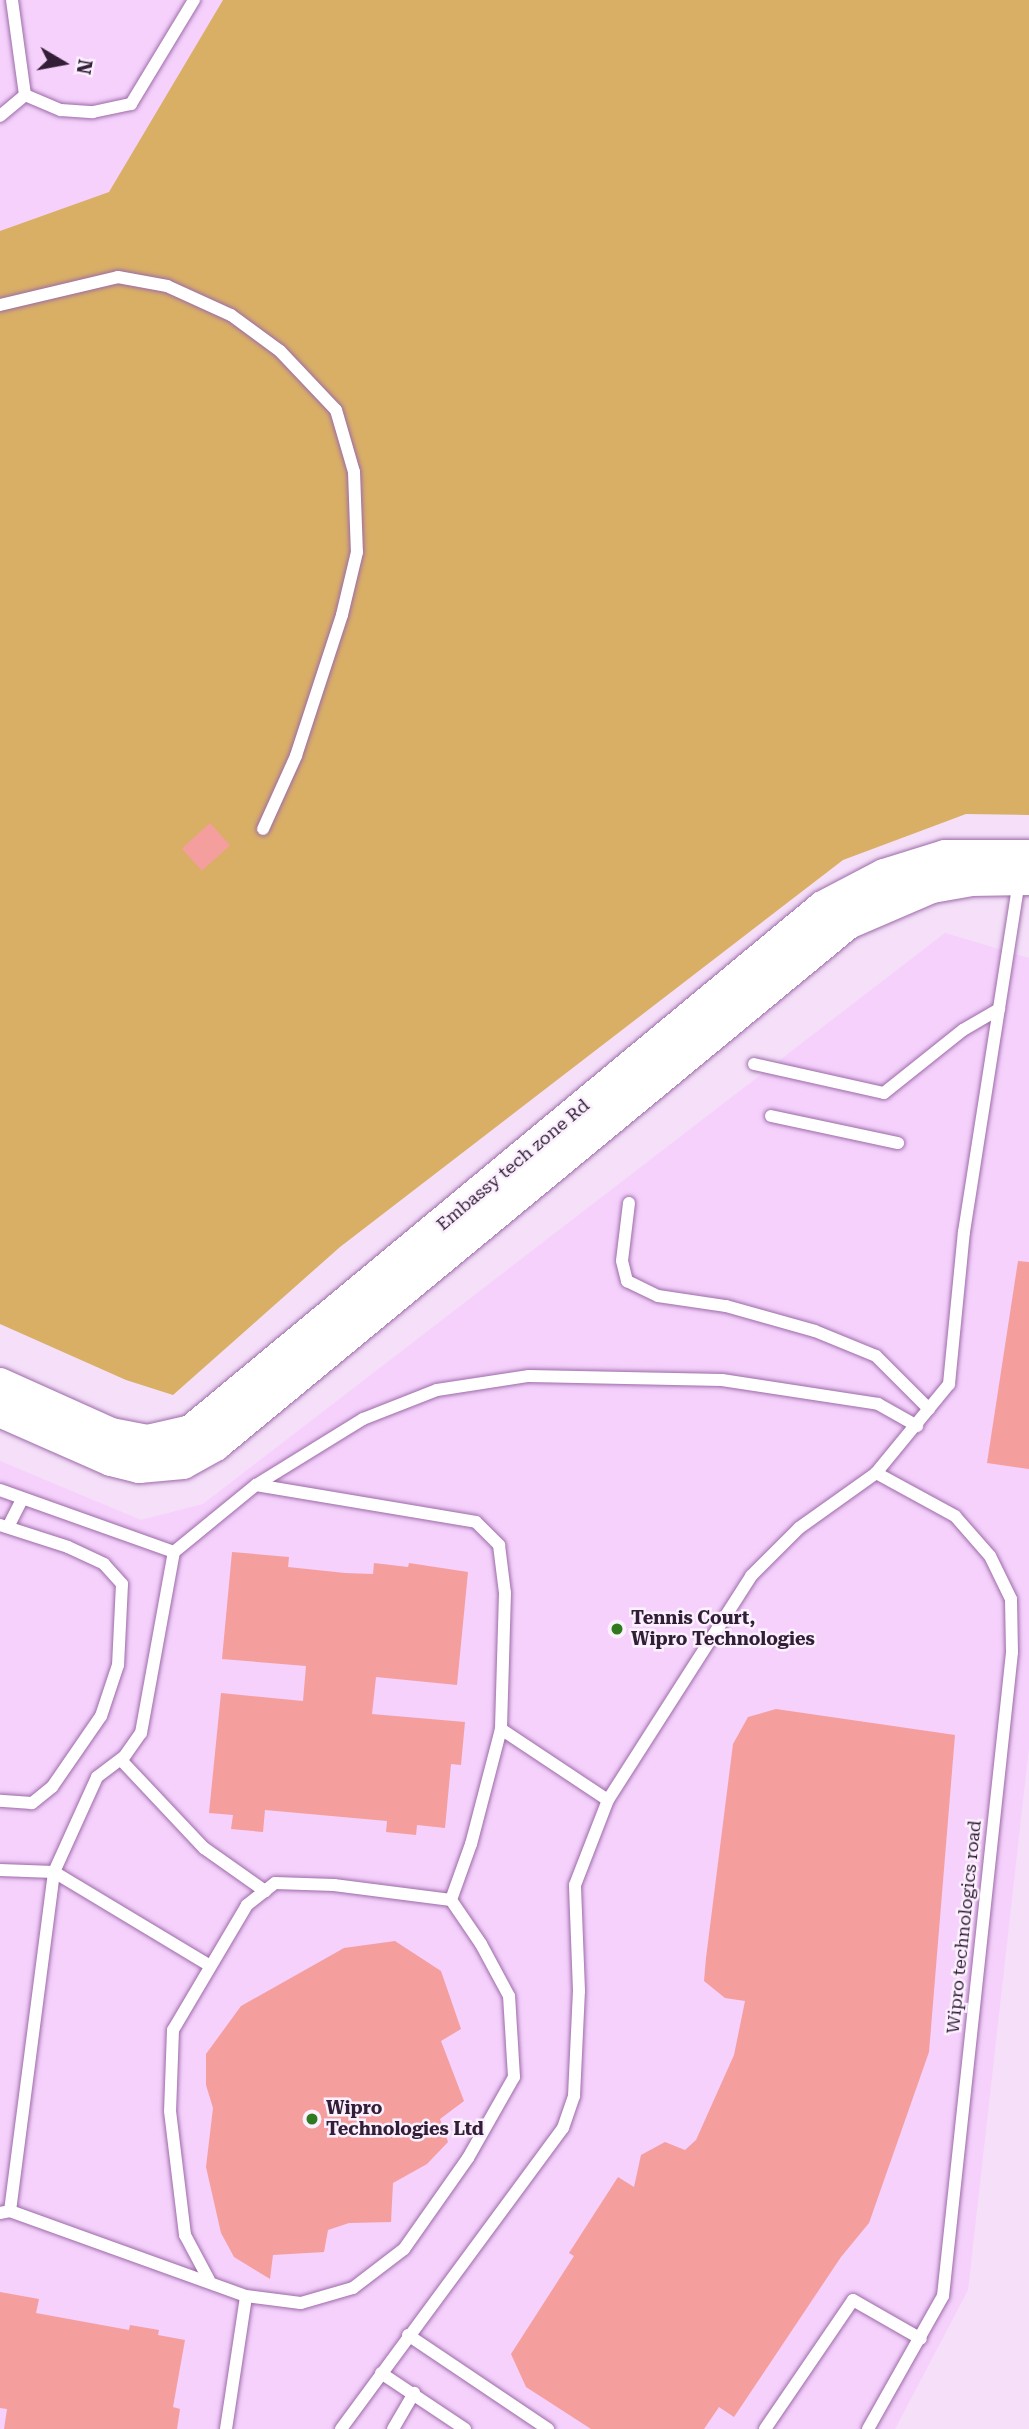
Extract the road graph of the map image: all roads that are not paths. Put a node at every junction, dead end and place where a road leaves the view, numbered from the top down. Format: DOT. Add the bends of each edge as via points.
graph roads {
  1 [pos="12,0"];
  2 [pos="194,0"];
  3 [pos="24,95"];
  4 [pos="0,116"];
  5 [pos="0,304"];
  6 [pos="263,829"];
  7 [pos="1025,866"];
  8 [pos="999,1009"];
  9 [pos="754,1064"];
  10 [pos="771,1116"];
  11 [pos="898,1143"];
  12 [pos="629,1203"];
  13 [pos="0,1384"];
  14 [pos="929,1409"];
  15 [pos="0,1411"];
  16 [pos="917,1426"];
  17 [pos="876,1473"];
  18 [pos="256,1485"];
  19 [pos="0,1490"];
  20 [pos="23,1500"];
  21 [pos="4,1526"];
  22 [pos="174,1552"];
  23 [pos="500,1729"];
  24 [pos="121,1759"];
  25 [pos="608,1800"];
  26 [pos="0,1801"];
  27 [pos="0,1870"];
  28 [pos="54,1872"];
  29 [pos="265,1891"];
  30 [pos="451,1900"];
  31 [pos="209,1965"];
  32 [pos="5,2212"];
  33 [pos="209,2280"];
  34 [pos="246,2296"];
  35 [pos="408,2335"];
  36 [pos="921,2339"];
  37 [pos="381,2373"];
  38 [pos="414,2393"];
  39 [pos="467,2428"];
  40 [pos="226,2429"];
  41 [pos="341,2429"];
  42 [pos="393,2429"];
  43 [pos="548,2429"];
  44 [pos="765,2429"];
  45 [pos="868,2429"];
  1 -- 3 [label="lane"];
  2 -- 3 [label="lane" via="131,104 93,112 61,110"];
  3 -- 4 [label="lane"];
  5 -- 6 [label="lane" via="118,277 167,286 231,315 280,351 336,410 354,472 357,552 342,615 296,756"];
  7 -- 8 [label="lane"];
  7 -- 13 [label="street, Embassy tech zone Rd" via="945,856 884,876 823,907 191,1431 147,1441 111,1434"];
  7 -- 15 [label="street" via="932,887 848,923 215,1445 183,1463 139,1467 111,1460"];
  8 -- 9 [label="lane" via="963,1030 884,1093"];
  8 -- 14 [label="lane" via="964,1232 949,1384"];
  10 -- 11 [label="lane"];
  12 -- 14 [label="lane" via="622,1261 627,1281 658,1296 726,1306 815,1331 876,1356"];
  14 -- 16 [label="lane"];
  16 -- 17 [label="lane"];
  16 -- 18 [label="lane" via="878,1404 722,1380 529,1376 437,1390 363,1419"];
  17 -- 25 [label="lane" via="799,1528 751,1576"];
  17 -- 36 [label="lane, Wipro technologics road" via="956,1516 990,1556 1011,1600 1012,1652 949,2264 943,2296"];
  18 -- 22 [label="lane"];
  18 -- 23 [label="lane" via="476,1522 499,1545 505,1593"];
  19 -- 20 [label="lane"];
  20 -- 21 [label="lane"];
  20 -- 22 [label="lane"];
  21 -- 26 [label="lane" via="104,1564 122,1584 122,1596 118,1665 101,1716 52,1787 32,1803"];
  22 -- 24 [label="lane" via="141,1733"];
  23 -- 25 [label="lane"];
  23 -- 30 [label="lane" via="471,1844"];
  24 -- 28 [label="lane" via="97,1777"];
  24 -- 29 [label="lane" via="204,1848"];
  25 -- 35 [label="lane" via="575,1885 579,1991 575,2082 563,2128"];
  27 -- 28 [label="lane"];
  28 -- 31 [label="lane"];
  28 -- 32 [label="lane"];
  29 -- 30 [label="lane" via="275,1883 334,1885"];
  29 -- 31 [label="lane" via="247,1905"];
  30 -- 34 [label="lane" via="509,1996 514,2077 468,2158 404,2249 353,2288 302,2303"];
  31 -- 33 [label="lane" via="173,2030 170,2111 185,2235"];
  32 -- 33 [label="lane"];
  33 -- 34 [label="lane"];
  34 -- 40 [label="lane"];
  35 -- 37 [label="lane"];
  35 -- 43 [label="lane"];
  36 -- 44 [label="lane" via="853,2300"];
  36 -- 45 [label="lane, Wipro technologics road"];
  37 -- 38 [label="lane"];
  37 -- 41 [label="lane"];
  38 -- 39 [label="lane"];
  38 -- 42 [label="lane"];
}
